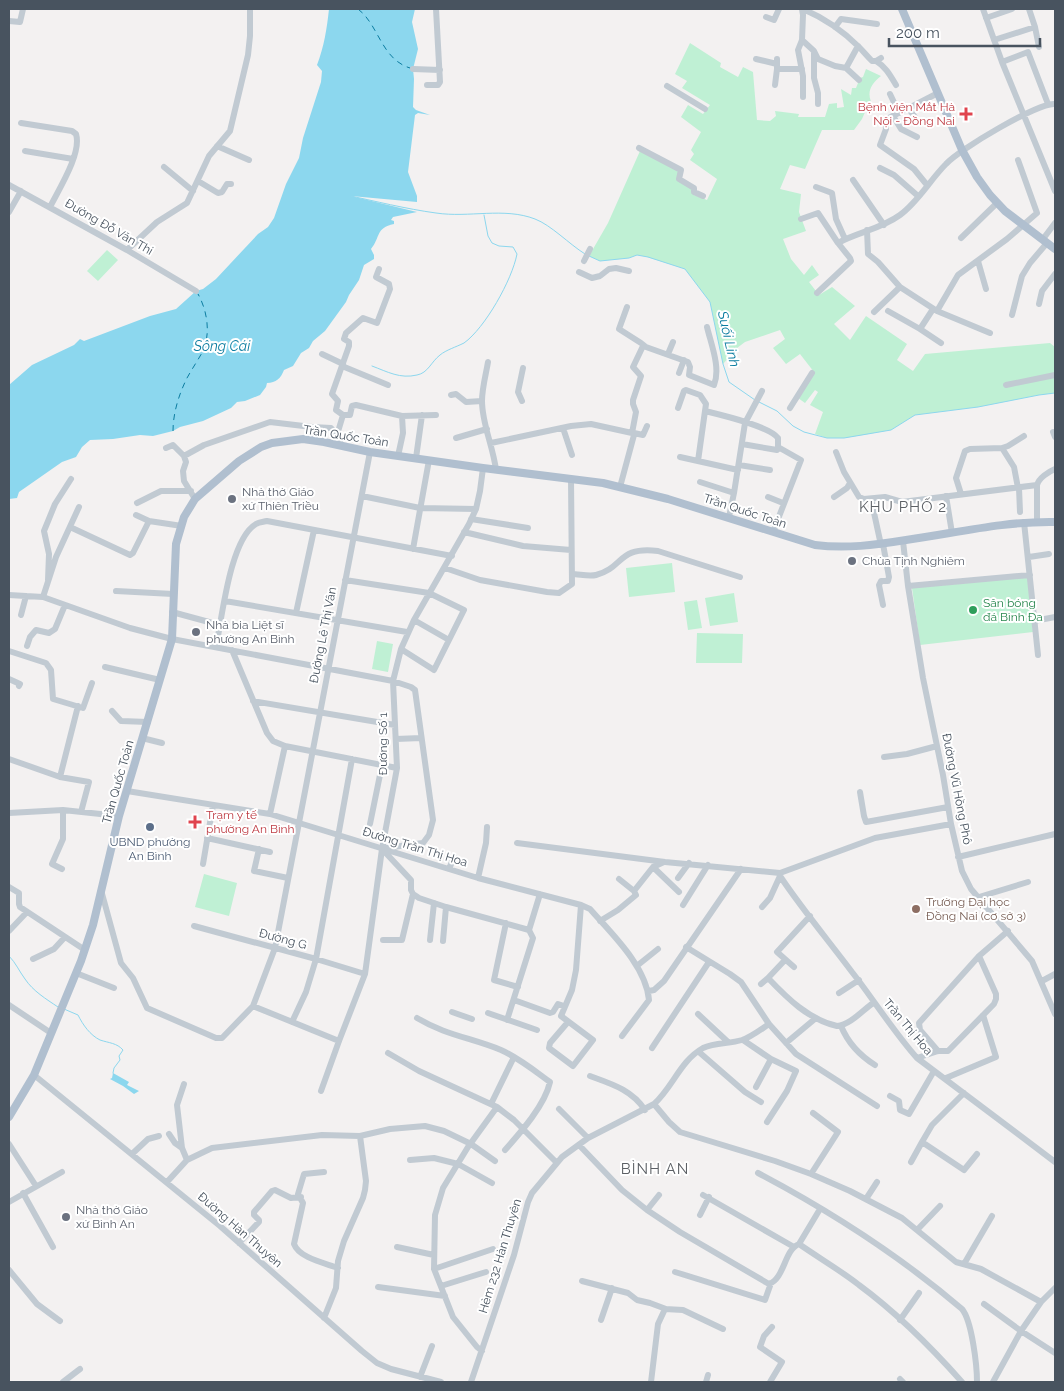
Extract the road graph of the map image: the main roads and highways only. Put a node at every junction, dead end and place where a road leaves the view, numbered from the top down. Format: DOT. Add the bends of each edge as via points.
graph roads {
  1 [pos="902,9"];
  2 [pos="1055,249"];
  3 [pos="1055,522"];
  4 [pos="10,1113"];
  1 -- 2 [label="main road" via="962,150 983,186 997,203"];
  3 -- 4 [label="main road, Trần Quốc Toản" via="997,524 882,544 831,547 620,487 370,452 303,439 272,443 261,448 239,461 195,499 184,517 176,544 172,639 119,816 85,950 34,1075"];
}
